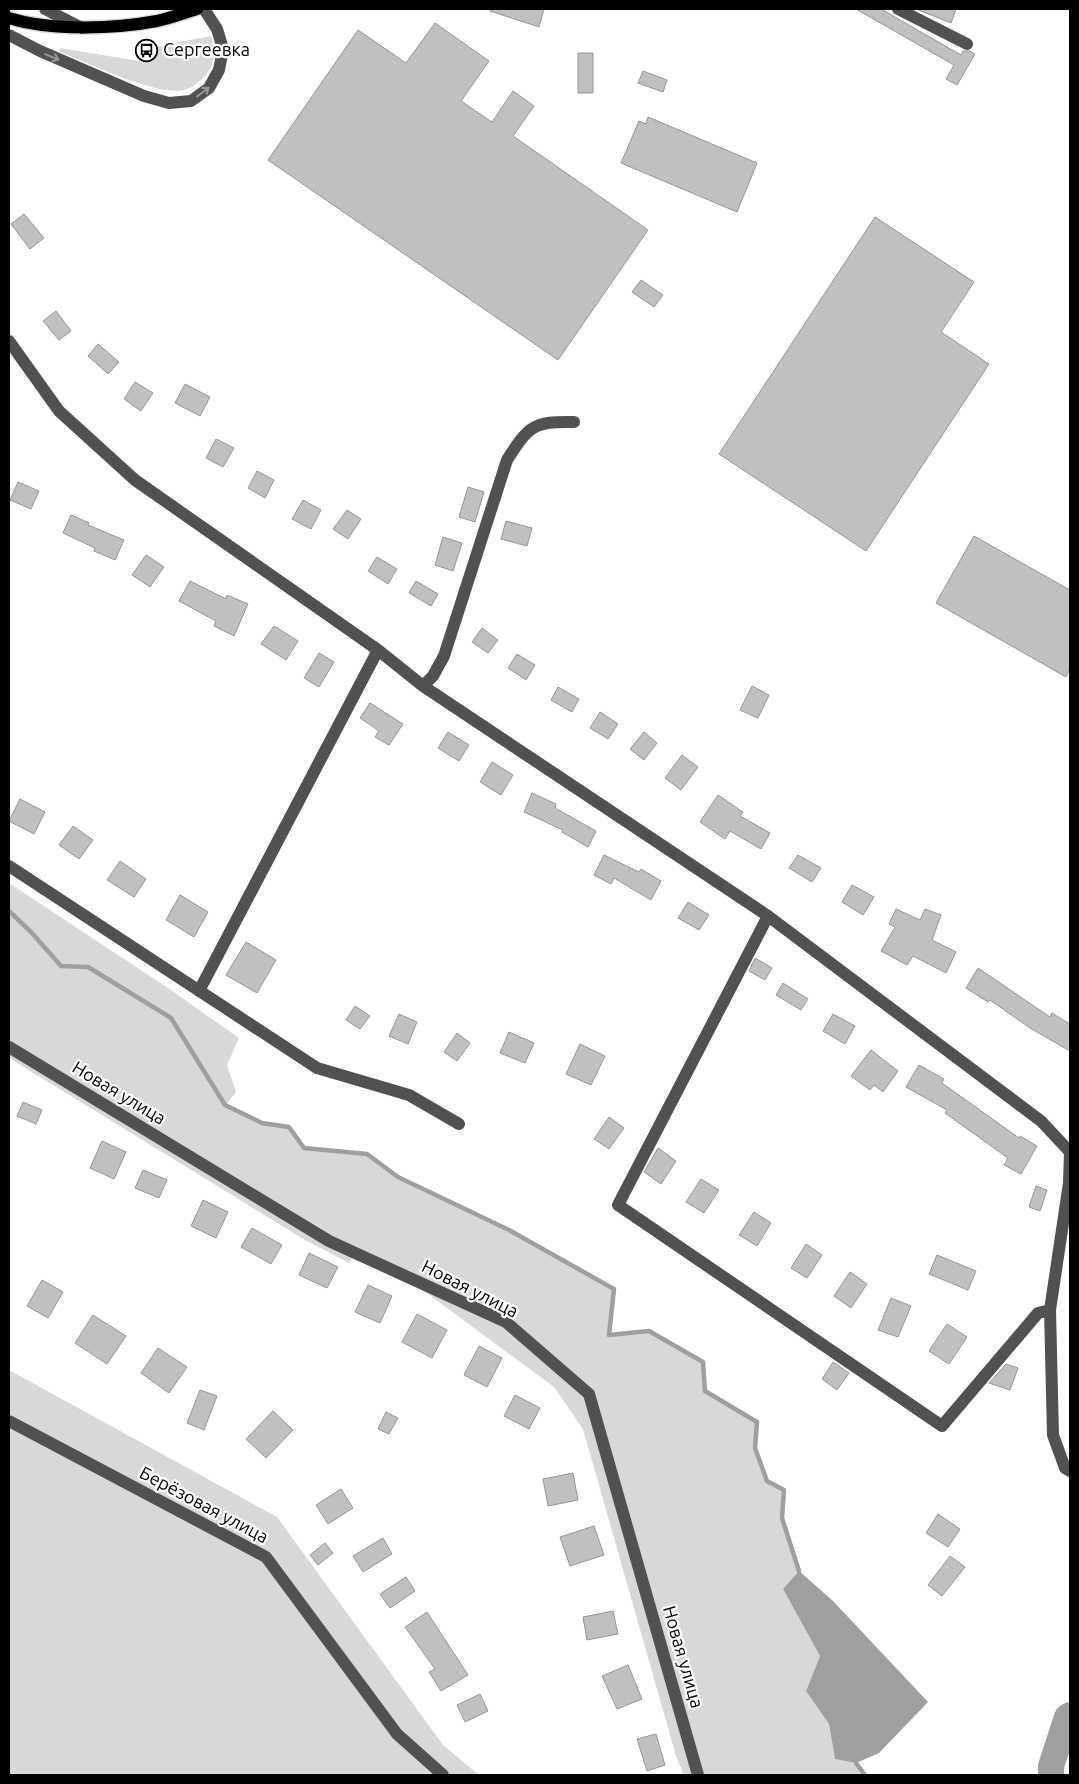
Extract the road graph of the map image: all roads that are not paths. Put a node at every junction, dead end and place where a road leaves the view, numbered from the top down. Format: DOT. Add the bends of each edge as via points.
graph roads {
  1 [pos="47,9"];
  2 [pos="197,9"];
  3 [pos="204,9"];
  4 [pos="898,9"];
  5 [pos="9,18"];
  6 [pos="82,28"];
  7 [pos="9,35"];
  8 [pos="968,44"];
  9 [pos="9,341"];
  10 [pos="574,422"];
  11 [pos="378,650"];
  12 [pos="423,686"];
  13 [pos="9,866"];
  14 [pos="768,916"];
  15 [pos="199,991"];
  16 [pos="9,1047"];
  17 [pos="459,1124"];
  18 [pos="1050,1310"];
  19 [pos="9,1421"];
  20 [pos="1070,1471"];
  21 [pos="443,1775"];
  22 [pos="698,1775"];
  1 -- 6 [label="street"];
  2 -- 6 [label="main road" via="158,21"];
  7 -- 3 [label="street, one-way" via="144,96 169,103 191,101 209,88 219,70 223,49 217,29"];
  4 -- 8 [label="street"];
  5 -- 6 [label="main road"];
  9 -- 11 [label="street" via="59,411 135,480"];
  10 -- 12 [label="street" via="548,421 535,426 522,437 508,460 444,656"];
  11 -- 12 [label="street"];
  11 -- 15 [label="street"];
  12 -- 14 [label="street"];
  13 -- 15 [label="street"];
  14 -- 18 [label="street" via="1041,1121 1070,1152 1069,1183"];
  14 -- 18 [label="street" via="618,1205 942,1426 1038,1313"];
  15 -- 17 [label="street" via="317,1068 409,1095"];
  16 -- 22 [label="street, Новая улица" via="329,1241 506,1322 590,1394"];
  18 -- 20 [label="street" via="1053,1435 1065,1468"];
  19 -- 21 [label="street, Берёзовая улица" via="266,1557 397,1734"];
}
